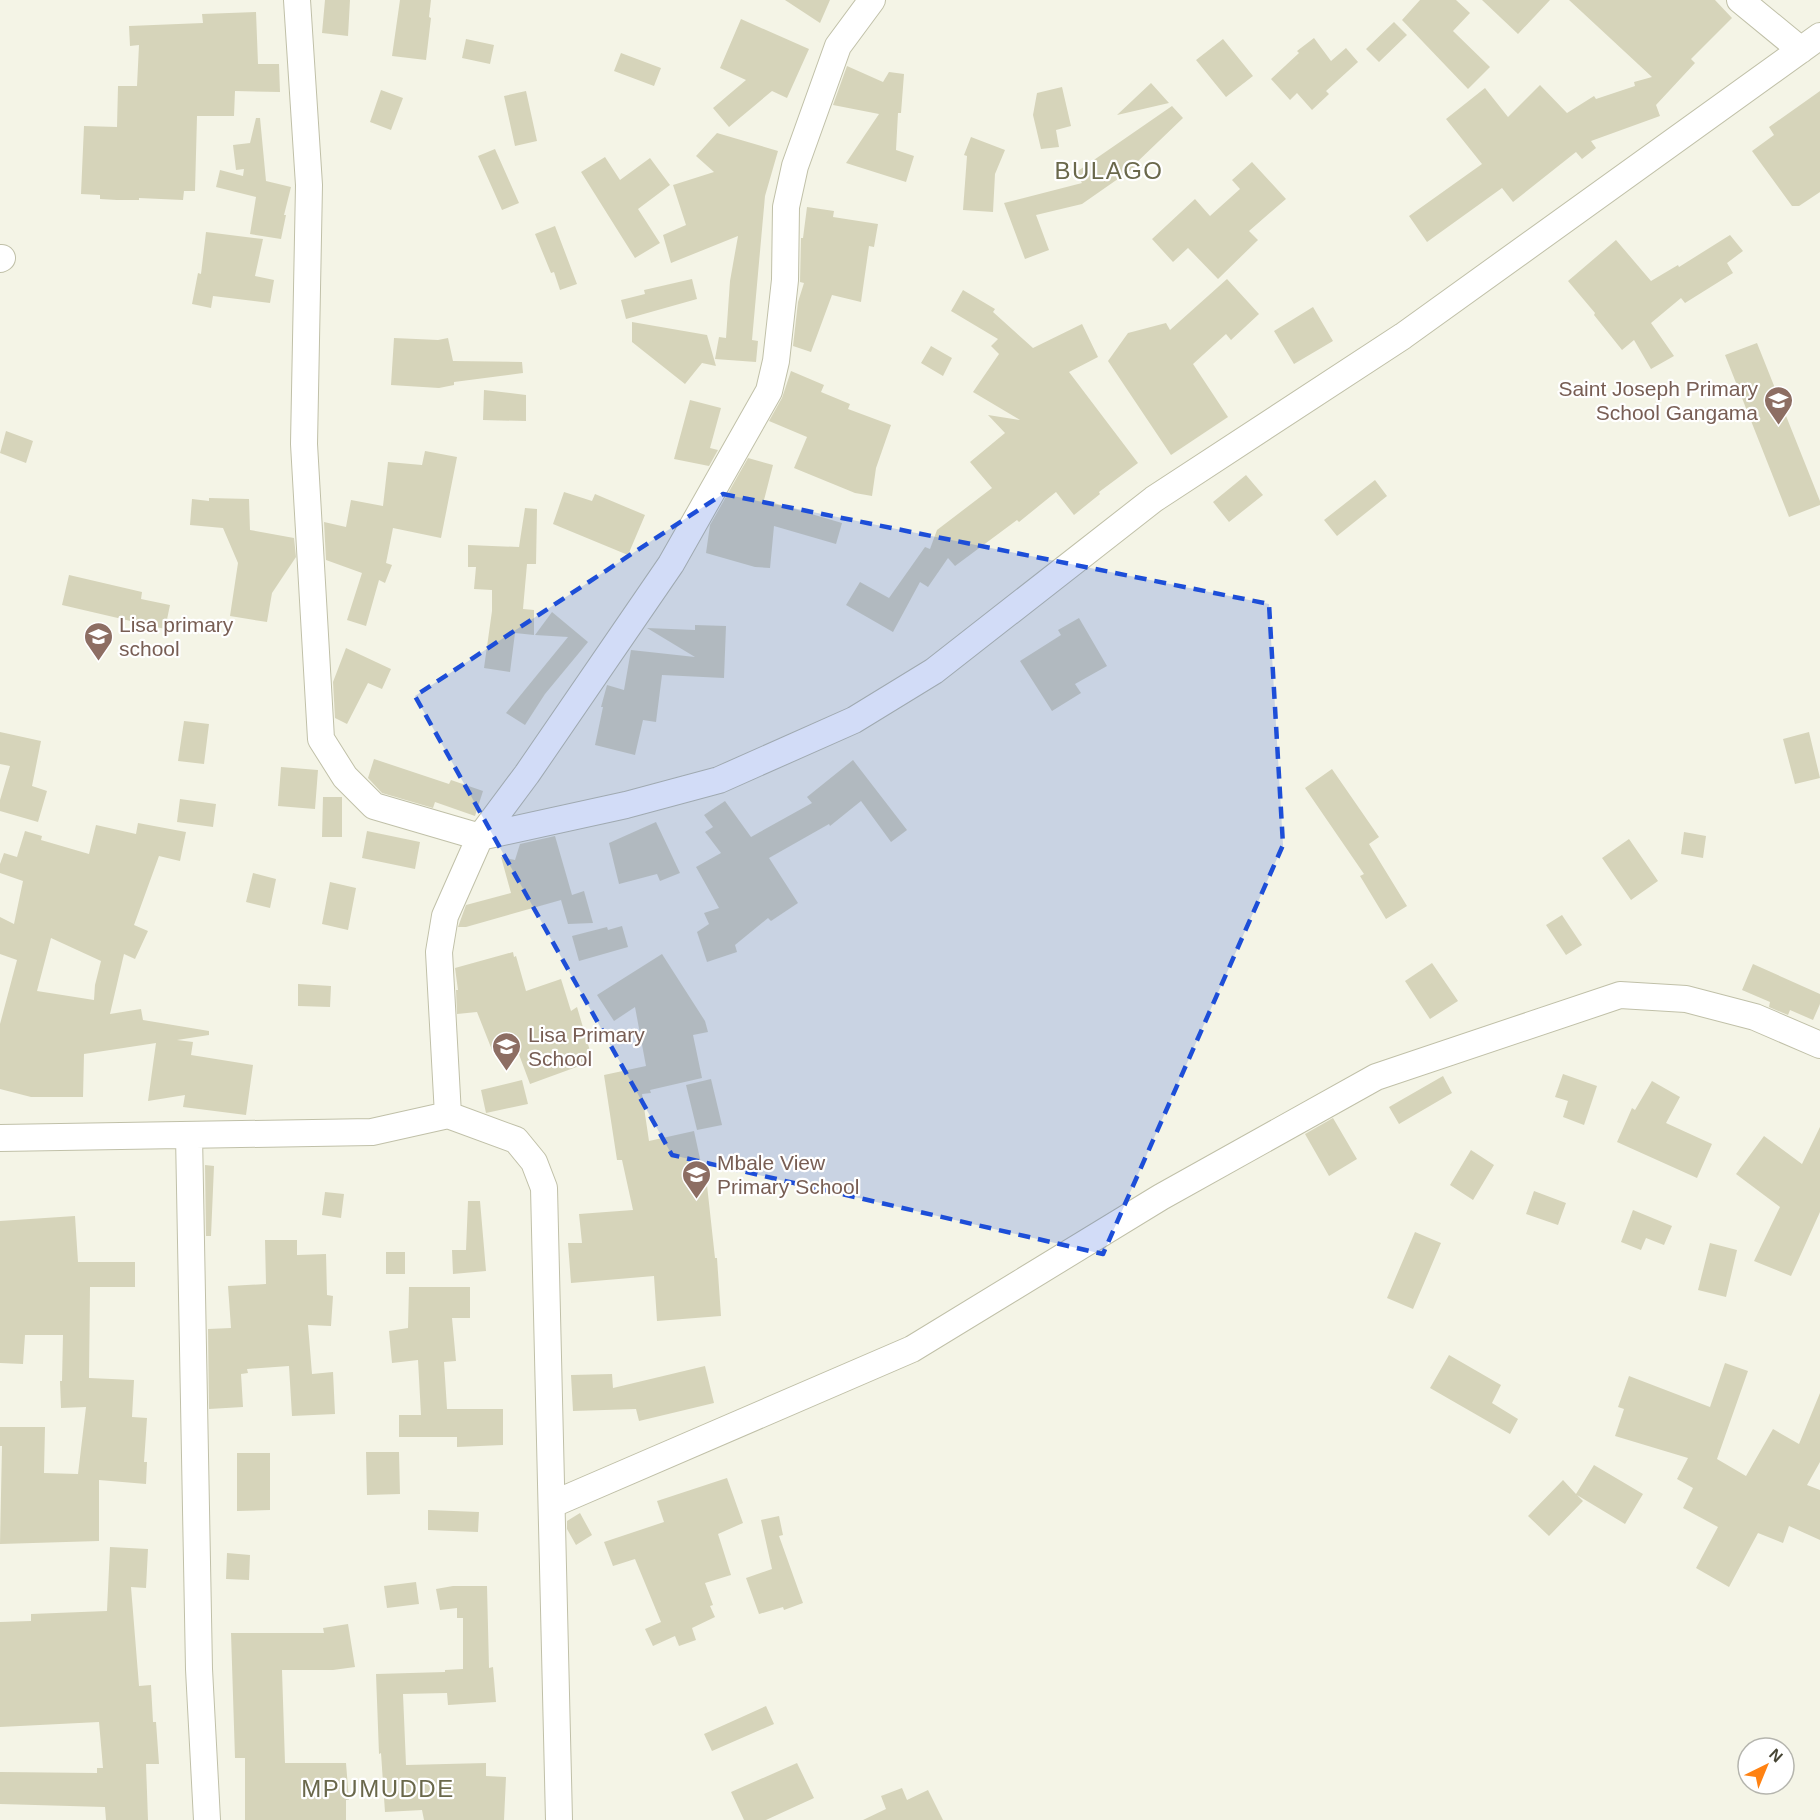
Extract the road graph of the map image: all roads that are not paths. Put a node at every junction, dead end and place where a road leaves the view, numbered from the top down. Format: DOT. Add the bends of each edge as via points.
graph roads {
  1 [pos="297,0"];
  2 [pos="872,0"];
  3 [pos="1740,0"];
  4 [pos="1810,43"];
  5 [pos="480,837"];
  6 [pos="1820,1045"];
  7 [pos="447,1115"];
  8 [pos="189,1135"];
  9 [pos="0,1138"];
  10 [pos="553,1504"];
  11 [pos="207,1820"];
  12 [pos="559,1820"];
  1 -- 5 [label="street" via="309,185 304,444 321,739 345,777 374,806"];
  2 -- 5 [label="street" via="838,46 795,166 786,207 785,280 769,391 671,564"];
  3 -- 4 [label="street"];
  4 -- 5 [label="street" via="1404,336 1154,499 934,671 854,720 719,780"];
  5 -- 7 [label="street" via="445,916 439,952"];
  6 -- 10 [label="street" via="1755,1017 1686,999 1620,995 1376,1077 1161,1197 912,1349"];
  7 -- 8 [label="street" via="372,1132"];
  7 -- 10 [label="street" via="516,1140 534,1162 544,1188"];
  8 -- 9 [label="street"];
  8 -- 11 [label="street" via="199,1669"];
  10 -- 12 [label="street"];
}
